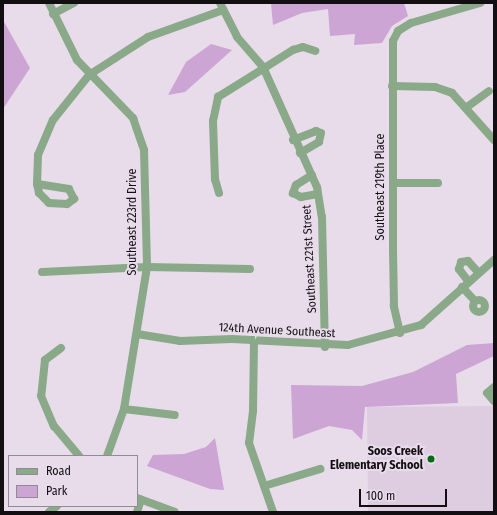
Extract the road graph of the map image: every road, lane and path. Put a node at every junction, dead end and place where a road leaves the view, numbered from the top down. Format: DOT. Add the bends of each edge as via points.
graph roads {
  1 [pos="49,3"];
  2 [pos="74,3"];
  3 [pos="480,3"];
  4 [pos="221,7"];
  5 [pos="53,14"];
  6 [pos="315,51"];
  7 [pos="263,67"];
  8 [pos="89,75"];
  9 [pos="392,86"];
  10 [pos="489,91"];
  11 [pos="467,107"];
  12 [pos="294,140"];
  13 [pos="494,140"];
  14 [pos="300,153"];
  15 [pos="312,175"];
  16 [pos="394,183"];
  17 [pos="438,183"];
  18 [pos="37,184"];
  19 [pos="220,193"];
  20 [pos="318,194"];
  21 [pos="494,260"];
  22 [pos="147,267"];
  23 [pos="250,269"];
  24 [pos="42,272"];
  25 [pos="478,272"];
  26 [pos="468,280"];
  27 [pos="462,287"];
  28 [pos="475,301"];
  29 [pos="400,333"];
  30 [pos="137,334"];
  31 [pos="254,340"];
  32 [pos="325,347"];
  33 [pos="61,348"];
  34 [pos="494,387"];
  35 [pos="494,401"];
  36 [pos="124,409"];
  37 [pos="175,415"];
  38 [pos="77,455"];
  39 [pos="107,455"];
  40 [pos="320,469"];
  41 [pos="264,486"];
  42 [pos="139,499"];
  43 [pos="175,512"];
  44 [pos="273,512"];
  1 -- 5 [label="street, Southeast 223rd Drive"];
  2 -- 5 [label="street"];
  3 -- 9 [label="street, Southeast 219th Place" via="411,23 398,31 393,41"];
  4 -- 7 [label="street, Southeast 221st Street" via="237,37"];
  4 -- 8 [label="street" via="142,40"];
  5 -- 8 [label="street, Southeast 223rd Drive"];
  6 -- 7 [label="street" via="298,48"];
  7 -- 12 [label="street, Southeast 221st Street"];
  7 -- 19 [label="street" via="222,93 215,103 214,165"];
  8 -- 18 [label="street" via="64,104 41,145"];
  8 -- 22 [label="street, Southeast 223rd Drive" via="130,114 142,137"];
  9 -- 11 [label="street" via="434,87 452,93"];
  9 -- 16 [label="street, Southeast 219th Place"];
  10 -- 11 [label="street"];
  11 -- 13 [label="street"];
  12 -- 14 [label="street, Southeast 221st Street"];
  12 -- 14 [label="street" via="316,131 321,133 319,142"];
  14 -- 15 [label="street, Southeast 221st Street"];
  15 -- 20 [label="street, Southeast 221st Street"];
  15 -- 20 [label="street, Southeast 221st Street" via="296,185 293,193 300,197"];
  16 -- 17 [label="street"];
  16 -- 29 [label="street, Southeast 219th Place" via="394,306"];
  20 -- 32 [label="street, Southeast 221st Street" via="322,217"];
  21 -- 25 [label="street, 124th Avenue Southeast"];
  22 -- 23 [label="street"];
  22 -- 24 [label="street"];
  22 -- 30 [label="street, Southeast 223rd Drive"];
  25 -- 26 [label="street, 124th Avenue Southeast"];
  25 -- 26 [label="street" via="468,261 461,262 459,269"];
  26 -- 27 [label="street, 124th Avenue Southeast"];
  27 -- 28 [label="street"];
  27 -- 29 [label="street, 124th Avenue Southeast" via="430,319"];
  29 -- 32 [label="street, 124th Avenue Southeast"];
  30 -- 31 [label="street, 124th Avenue Southeast" via="180,341"];
  30 -- 36 [label="street, Southeast 223rd Drive"];
  31 -- 32 [label="street, 124th Avenue Southeast"];
  31 -- 41 [label="street" via="253,411 249,443 256,471"];
  33 -- 38 [label="street" via="45,360 41,396 54,426"];
  34 -- 35 [label="street" via="487,393"];
  36 -- 37 [label="street"];
  36 -- 39 [label="street, Southeast 223rd Drive"];
  40 -- 41 [label="street"];
  41 -- 44 [label="street"];
  42 -- 43 [label="street"];
}
